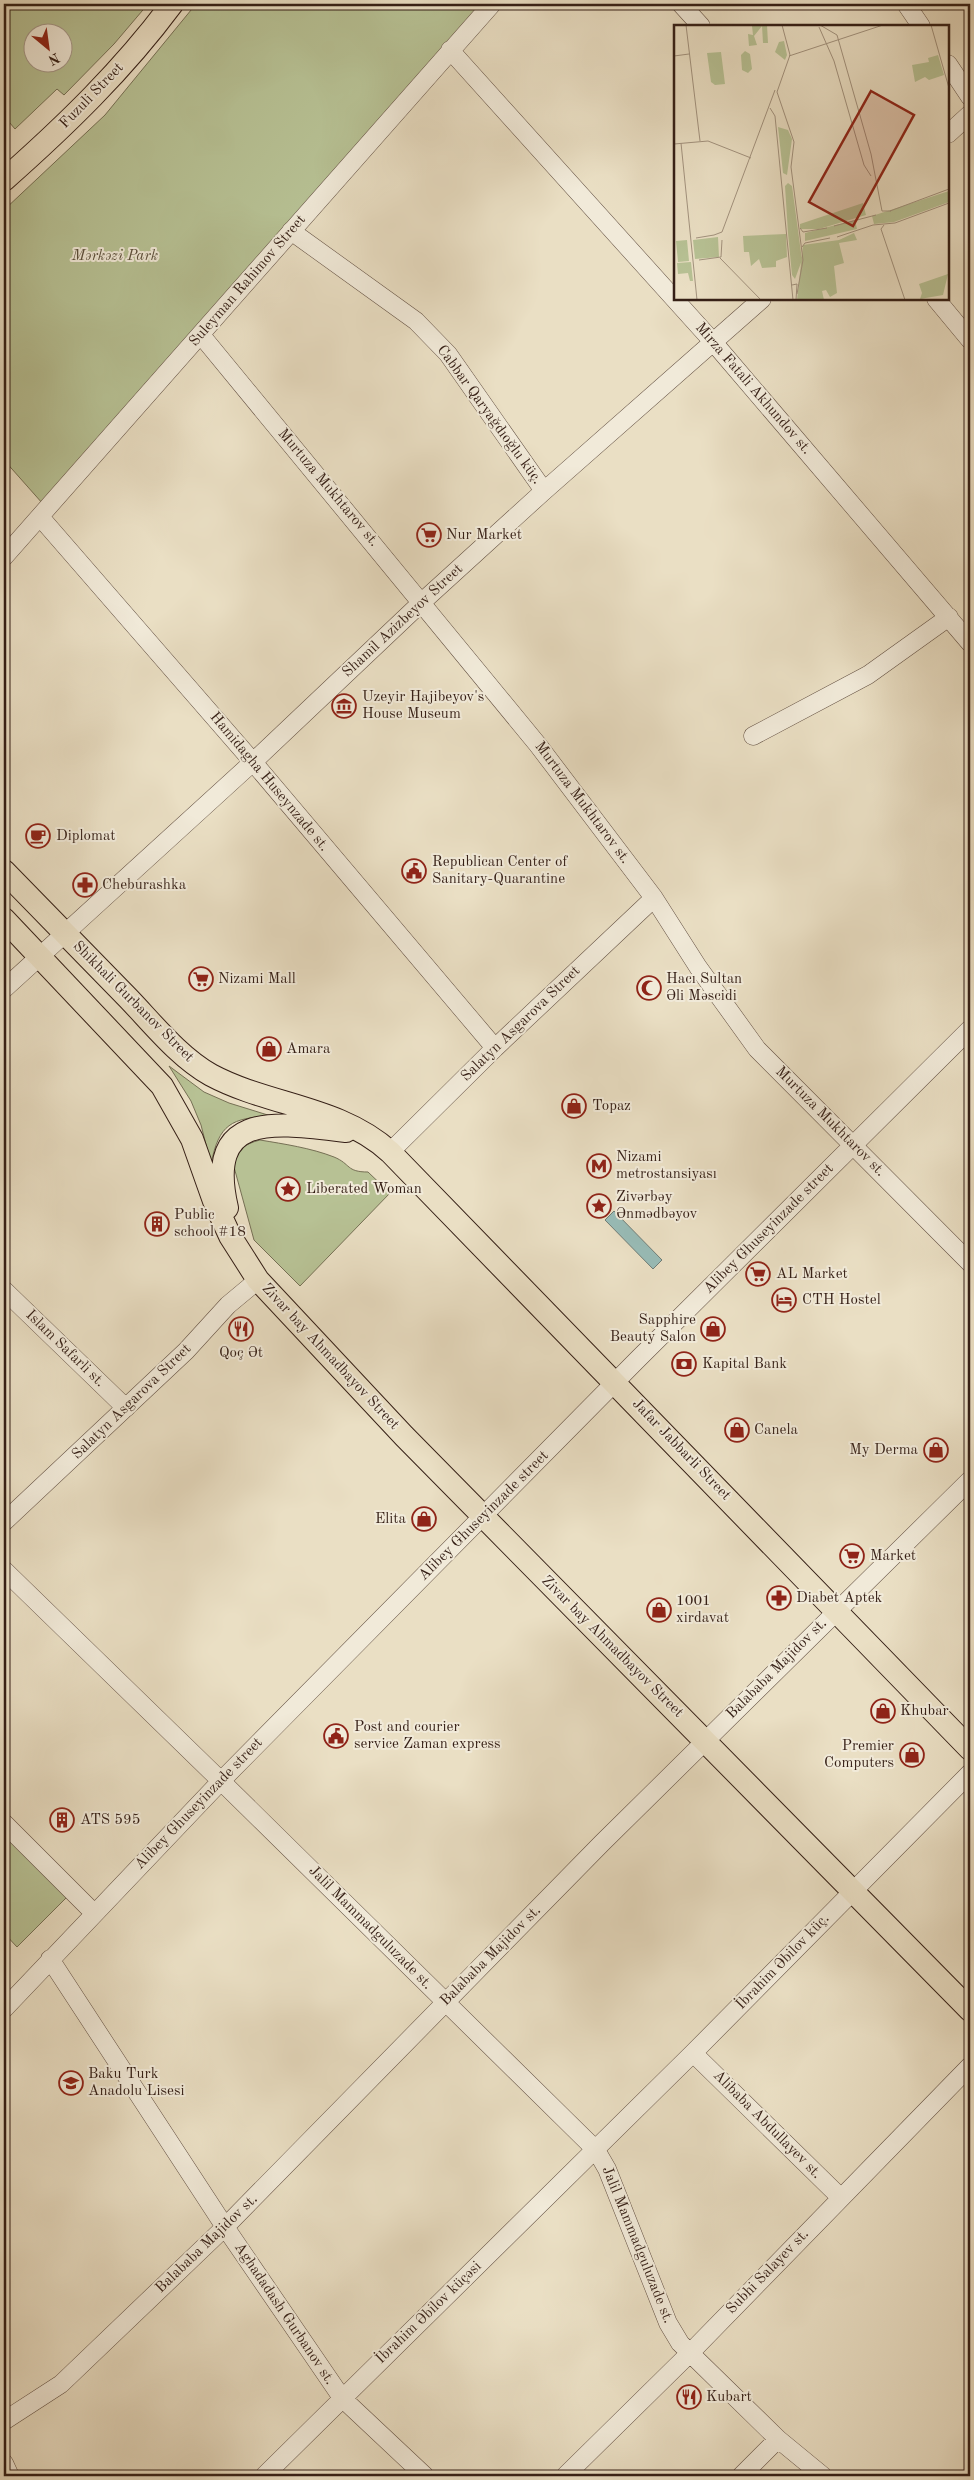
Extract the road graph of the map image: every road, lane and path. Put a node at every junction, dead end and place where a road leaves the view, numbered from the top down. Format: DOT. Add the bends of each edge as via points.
graph roads {
  1 [pos="172,4"];
  2 [pos="492,4"];
  3 [pos="681,4"];
  4 [pos="906,4"];
  5 [pos="700,25"];
  6 [pos="920,25"];
  7 [pos="450,50"];
  8 [pos="949,66"];
  9 [pos="970,97"];
  10 [pos="970,114"];
  11 [pos="949,133"];
  12 [pos="4,180"];
  13 [pos="291,232"];
  14 [pos="674,299"];
  15 [pos="675,300"];
  16 [pos="761,300"];
  17 [pos="937,300"];
  18 [pos="201,335"];
  19 [pos="970,340"];
  20 [pos="714,343"];
  21 [pos="544,490"];
  22 [pos="41,518"];
  23 [pos="4,558"];
  24 [pos="422,602"];
  25 [pos="949,617"];
  26 [pos="970,643"];
  27 [pos="753,736"];
  28 [pos="254,762"];
  29 [pos="4,871"];
  30 [pos="654,898"];
  31 [pos="4,919"];
  32 [pos="64,933"];
  33 [pos="40,956"];
  34 [pos="4,989"];
  35 [pos="970,1029"];
  36 [pos="495,1048"];
  37 [pos="365,1133"];
  38 [pos="853,1144"];
  39 [pos="390,1152"];
  40 [pos="237,1250"];
  41 [pos="970,1263"];
  42 [pos="258,1280"];
  43 [pos="4,1290"];
  44 [pos="615,1382"];
  45 [pos="126,1408"];
  46 [pos="970,1480"];
  47 [pos="484,1517"];
  48 [pos="4,1522"];
  49 [pos="4,1570"];
  50 [pos="836,1610"];
  51 [pos="705,1742"];
  52 [pos="970,1749"];
  53 [pos="970,1774"];
  54 [pos="221,1780"];
  55 [pos="4,1823"];
  56 [pos="852,1891"];
  57 [pos="94,1913"];
  58 [pos="50,1959"];
  59 [pos="445,2002"];
  60 [pos="4,2009"];
  61 [pos="970,2010"];
  62 [pos="693,2053"];
  63 [pos="970,2066"];
  64 [pos="596,2150"];
  65 [pos="840,2198"];
  66 [pos="225,2227"];
  67 [pos="690,2353"];
  68 [pos="342,2398"];
  69 [pos="4,2421"];
  70 [pos="778,2439"];
  71 [pos="4,2462"];
  72 [pos="10,2476"];
  73 [pos="264,2476"];
  74 [pos="425,2476"];
  75 [pos="565,2476"];
  76 [pos="741,2476"];
  77 [pos="823,2476"];
  1 -- 12 [label="main road, Fuzuli Street" via="121,67"];
  2 -- 7 [label="street, Suleyman Rahimov Street"];
  3 -- 5 [label="street"];
  4 -- 6 [label="street"];
  7 -- 13 [label="street, Suleyman Rahimov Street"];
  7 -- 14 [label="street, Mirza Fatali Akhundov st."];
  8 -- 9 [label="street"];
  10 -- 11 [label="street"];
  13 -- 18 [label="street, Suleyman Rahimov Street"];
  13 -- 21 [label="street, Cabbar Qaryağdıoğlu küç." via="416,321 448,354"];
  15 -- 20 [label="street, Mirza Fatali Akhundov st."];
  16 -- 20 [label="street, Shamil Azizbeyov Street"];
  17 -- 19 [label="street"];
  18 -- 22 [label="street, Suleyman Rahimov Street"];
  18 -- 24 [label="street, Murtuza Mukhtarov st."];
  20 -- 21 [label="street, Shamil Azizbeyov Street"];
  20 -- 25 [label="street, Mirza Fatali Akhundov st."];
  21 -- 24 [label="street, Shamil Azizbeyov Street"];
  22 -- 23 [label="street, Suleyman Rahimov Street"];
  22 -- 28 [label="street, Hamidagha Huseynzade st."];
  24 -- 28 [label="street, Shamil Azizbeyov Street"];
  24 -- 30 [label="street, Murtuza Mukhtarov st." via="538,744"];
  25 -- 26 [label="street, Mirza Fatali Akhundov st."];
  25 -- 27 [label="street" via="868,676"];
  28 -- 32 [label="street, Shamil Azizbeyov Street"];
  28 -- 36 [label="street, Hamidagha Huseynzade st."];
  29 -- 32 [label="main road, Shikhali Gurbanov Street"];
  30 -- 36 [label="street, Salatyn Asgarova Street"];
  30 -- 38 [label="street, Murtuza Mukhtarov st." via="698,967 757,1049"];
  31 -- 33 [label="main road"];
  32 -- 33 [label="street, Shamil Azizbeyov Street"];
  32 -- 37 [label="main road, Shikhali Gurbanov Street" via="167,1038 210,1074 239,1088 322,1113"];
  33 -- 34 [label="street, Shamil Azizbeyov Street"];
  33 -- 40 [label="main road" via="162,1086 192,1139 214,1201"];
  35 -- 38 [label="street, Alibey Ghuseyinzade street"];
  36 -- 39 [label="street, Salatyn Asgarova Street"];
  37 -- 39 [label="main road, Shikhali Gurbanov Street"];
  37 -- 40 [label="main road" via="269,1126 242,1133 233,1140 223,1156 222,1181"];
  38 -- 41 [label="street, Murtuza Mukhtarov st."];
  38 -- 44 [label="street, Alibey Ghuseyinzade street"];
  39 -- 44 [label="main road, Jafar Jabbarli Street"];
  40 -- 42 [label="main road, Zivar bay Ahmadbayov Street"];
  42 -- 45 [label="street, Salatyn Asgarova Street"];
  42 -- 47 [label="main road, Zivar bay Ahmadbayov Street"];
  43 -- 45 [label="street, Islam Safarli st."];
  44 -- 47 [label="street, Alibey Ghuseyinzade street"];
  44 -- 50 [label="main road, Jafar Jabbarli Street"];
  45 -- 48 [label="street, Salatyn Asgarova Street"];
  46 -- 50 [label="street, Balababa Majidov st."];
  47 -- 51 [label="main road, Zivar bay Ahmadbayov Street"];
  47 -- 54 [label="street, Alibey Ghuseyinzade street"];
  49 -- 54 [label="street, Jalil Mammadguluzade st."];
  50 -- 51 [label="street, Balababa Majidov st."];
  50 -- 52 [label="main road, Jafar Jabbarli Street"];
  51 -- 56 [label="main road, Zivar bay Ahmadbayov Street"];
  51 -- 59 [label="street, Balababa Majidov st."];
  53 -- 56 [label="street, İbrahim Əbilov küç."];
  54 -- 57 [label="street, Alibey Ghuseyinzade street"];
  54 -- 59 [label="street, Jalil Mammadguluzade st."];
  55 -- 57 [label="street"];
  56 -- 61 [label="main road, Zivar bay Ahmadbayov Street"];
  56 -- 62 [label="street, İbrahim Əbilov küç."];
  57 -- 58 [label="street, Alibey Ghuseyinzade street"];
  58 -- 60 [label="street, Alibey Ghuseyinzade street"];
  58 -- 66 [label="street, Aghadadash Gurbanov st."];
  59 -- 64 [label="street, Jalil Mammadguluzade st."];
  59 -- 66 [label="street, Balababa Majidov st."];
  62 -- 64 [label="street, İbrahim Əbilov küç."];
  62 -- 65 [label="street, Alibaba Abdullayev st."];
  63 -- 65 [label="street, Subhi Salayev st."];
  64 -- 67 [label="street, Jalil Mammadguluzade st." via="607,2169 668,2322"];
  64 -- 68 [label="street, İbrahim Əbilov küçəsi"];
  65 -- 67 [label="street, Subhi Salayev st."];
  66 -- 68 [label="street, Aghadadash Gurbanov st."];
  66 -- 69 [label="street, Balababa Majidov st." via="61,2384"];
  67 -- 70 [label="street, Jalil Mammadguluzade st."];
  67 -- 75 [label="street, Subhi Salayev st."];
  68 -- 73 [label="street, İbrahim Əbilov küçəsi"];
  68 -- 74 [label="street, Aghadadash Gurbanov st."];
  70 -- 76 [label="street"];
  70 -- 77 [label="street, Jalil Mammadguluzade st."];
  71 -- 72 [label="street"];
}
